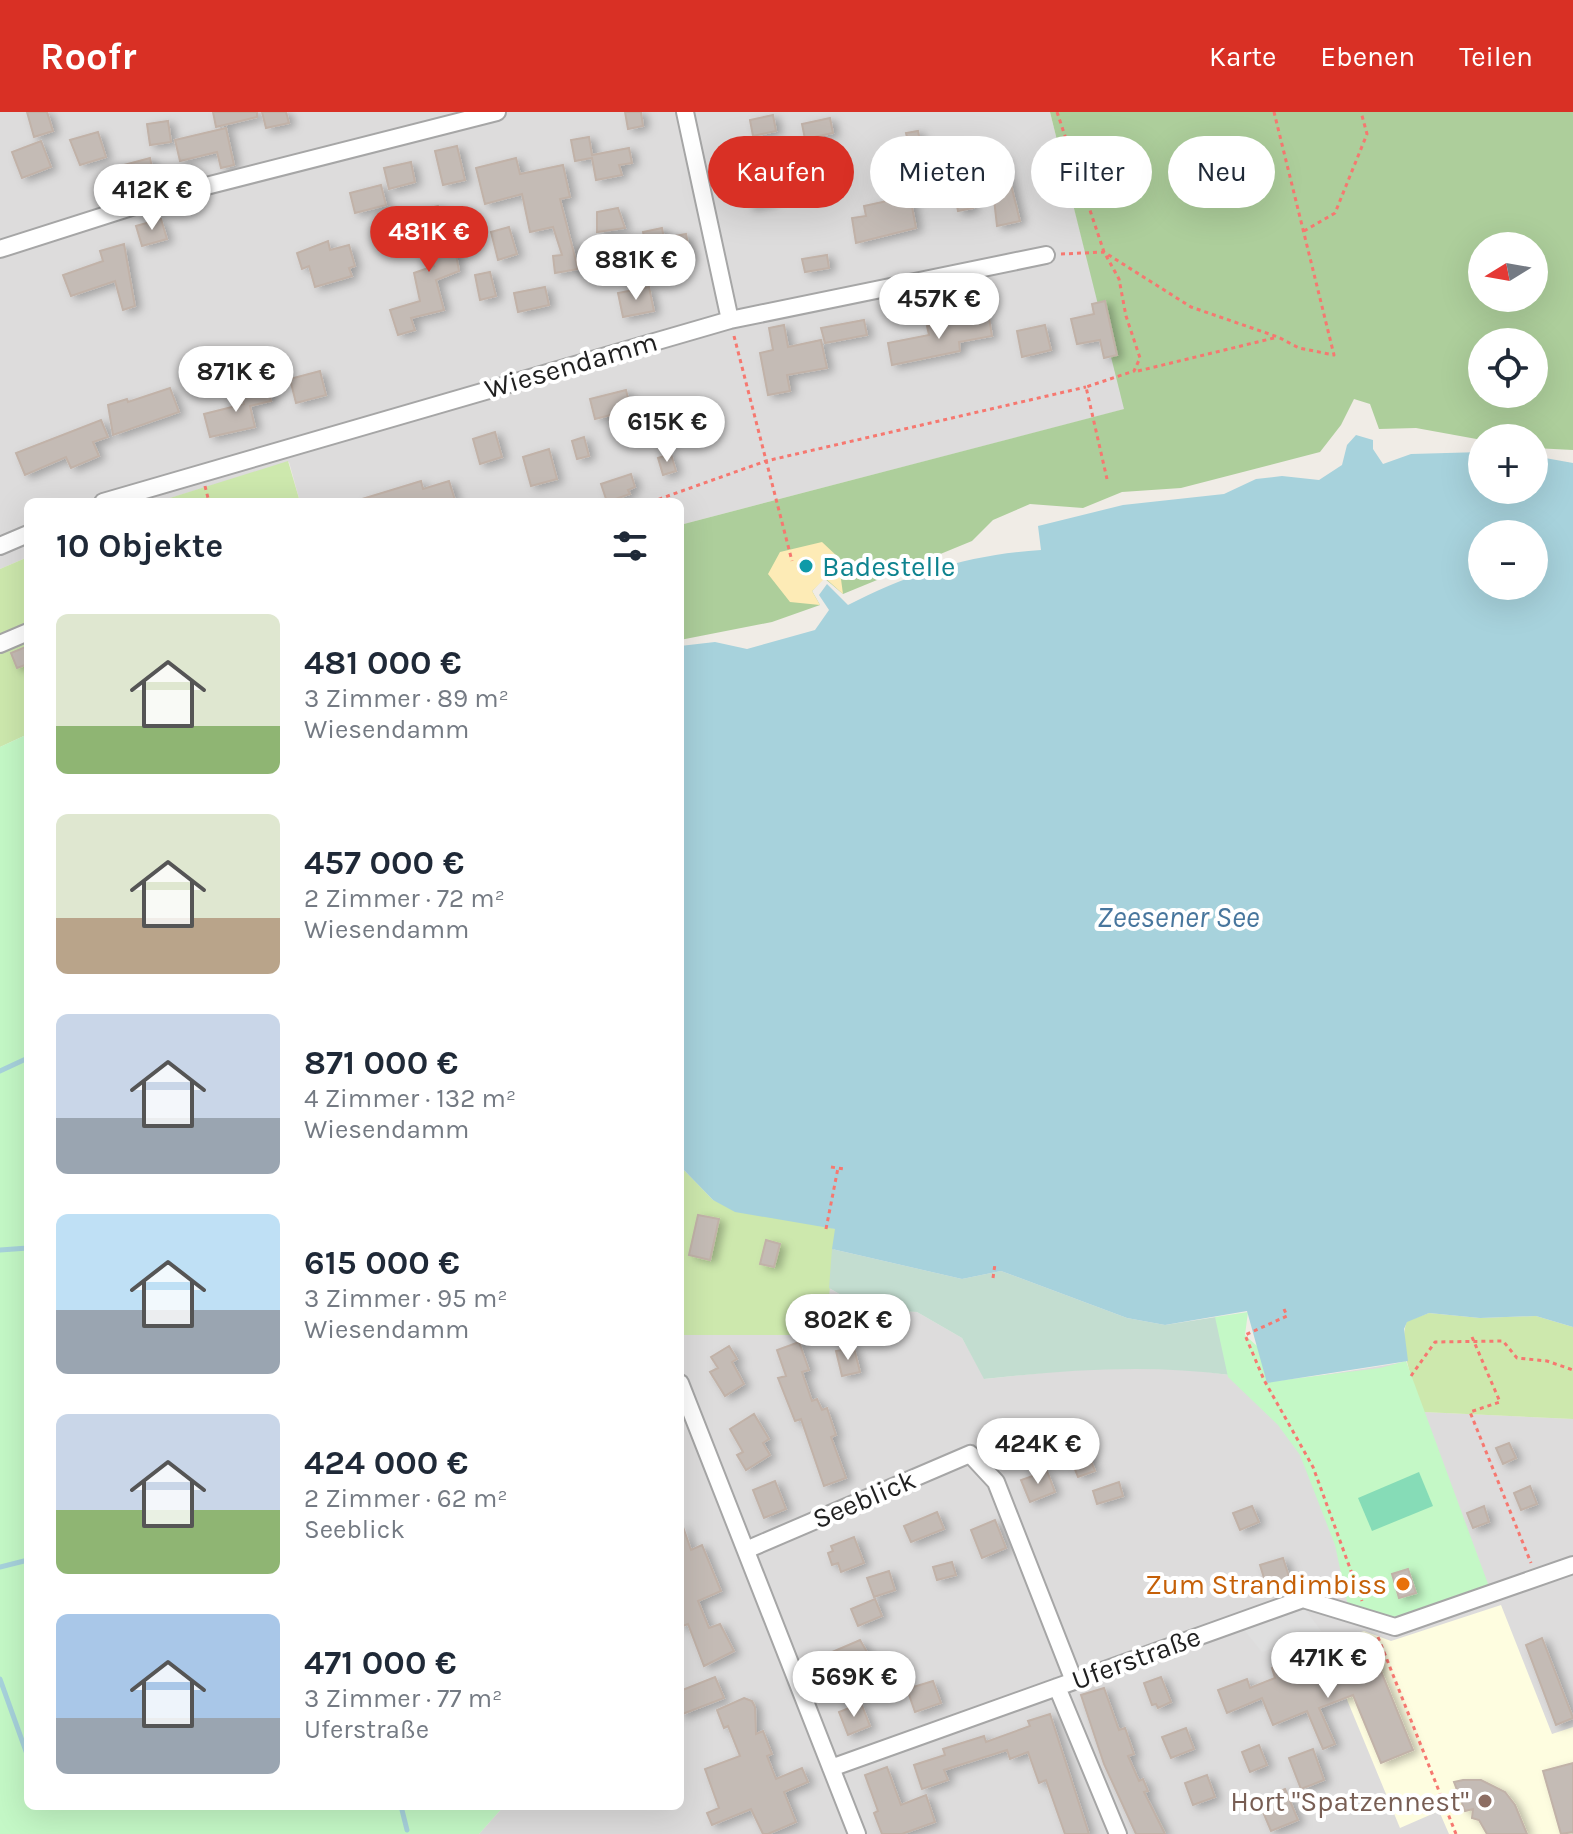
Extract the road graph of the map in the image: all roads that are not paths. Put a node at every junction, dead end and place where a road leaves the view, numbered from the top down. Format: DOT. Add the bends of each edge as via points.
graph roads {
  1 [pos="497,112"];
  2 [pos="685,112"];
  3 [pos="0,249"];
  4 [pos="1046,255"];
  5 [pos="730,320"];
  6 [pos="117,498"];
  7 [pos="24,536"];
  8 [pos="0,546"];
  9 [pos="24,634"];
  10 [pos="0,644"];
  11 [pos="684,1393"];
  12 [pos="746,1550"];
  13 [pos="1573,1565"];
  14 [pos="1074,1681"];
  15 [pos="1057,1687"];
  16 [pos="831,1768"];
  17 [pos="857,1834"];
  18 [pos="1118,1834"];
  1 -- 3 [label="street" via="163,197"];
  2 -- 5 [label="street"];
  4 -- 5 [label="street, Wiesendamm"];
  5 -- 6 [label="street, Wiesendamm"];
  7 -- 8 [label="street"];
  9 -- 10 [label="street"];
  11 -- 12 [label="street"];
  12 -- 14 [label="street, Seeblick" via="970,1454 996,1482"];
  12 -- 16 [label="street"];
  13 -- 14 [label="street, Uferstraße" via="1395,1627 1303,1599"];
  14 -- 15 [label="street, Uferstraße"];
  15 -- 16 [label="street, Uferstraße"];
  15 -- 18 [label="street, Uferstraße"];
  16 -- 17 [label="street"];
}
